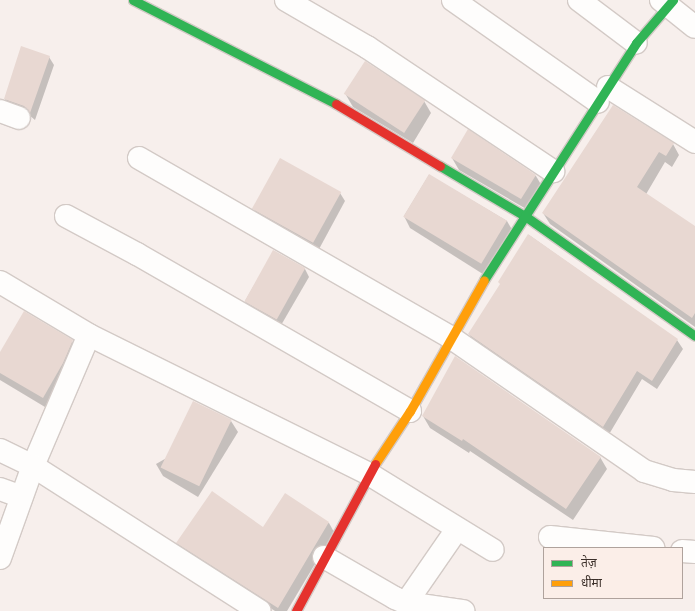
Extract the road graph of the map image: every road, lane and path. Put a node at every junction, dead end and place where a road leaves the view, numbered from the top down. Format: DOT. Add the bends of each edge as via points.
graph roads {
  1 [pos="133,0"];
  2 [pos="286,0"];
  3 [pos="453,0"];
  4 [pos="579,0"];
  5 [pos="668,2"];
  6 [pos="695,27"];
  7 [pos="636,43"];
  8 [pos="603,94"];
  9 [pos="695,142"];
  10 [pos="139,158"];
  11 [pos="553,172"];
  12 [pos="66,216"];
  13 [pos="525,216"];
  14 [pos="0,282"];
  15 [pos="89,335"];
  16 [pos="695,336"];
  17 [pos="450,337"];
  18 [pos="410,411"];
  19 [pos="0,450"];
  20 [pos="33,466"];
  21 [pos="369,474"];
  22 [pos="695,482"];
  23 [pos="0,489"];
  24 [pos="22,496"];
  25 [pos="457,529"];
  26 [pos="550,538"];
  27 [pos="643,547"];
  28 [pos="493,550"];
  29 [pos="683,551"];
  30 [pos="695,552"];
  31 [pos="324,556"];
  32 [pos="0,558"];
  33 [pos="406,603"];
  34 [pos="260,611"];
  35 [pos="296,611"];
  36 [pos="463,611"];
  1 -- 13 [label="street" via="322,96"];
  2 -- 11 [label="street" via="367,47"];
  3 -- 8 [label="street"];
  4 -- 7 [label="street"];
  5 -- 6 [label="street"];
  5 -- 7 [label="street"];
  7 -- 8 [label="street"];
  8 -- 9 [label="street"];
  8 -- 11 [label="street"];
  10 -- 17 [label="street"];
  11 -- 13 [label="street"];
  12 -- 18 [label="street"];
  13 -- 16 [label="street"];
  13 -- 17 [label="street"];
  14 -- 15 [label="street"];
  15 -- 20 [label="street"];
  15 -- 21 [label="street"];
  17 -- 18 [label="street"];
  17 -- 22 [label="street" via="644,471 673,480"];
  18 -- 21 [label="street"];
  19 -- 20 [label="street"];
  20 -- 24 [label="street"];
  20 -- 34 [label="street"];
  21 -- 25 [label="street"];
  21 -- 31 [label="street"];
  23 -- 24 [label="street"];
  24 -- 32 [label="street"];
  25 -- 28 [label="street"];
  25 -- 33 [label="street"];
  26 -- 27 [label="street"];
  29 -- 30 [label="street"];
  31 -- 33 [label="street"];
  31 -- 35 [label="street"];
  33 -- 36 [label="street"];
}
